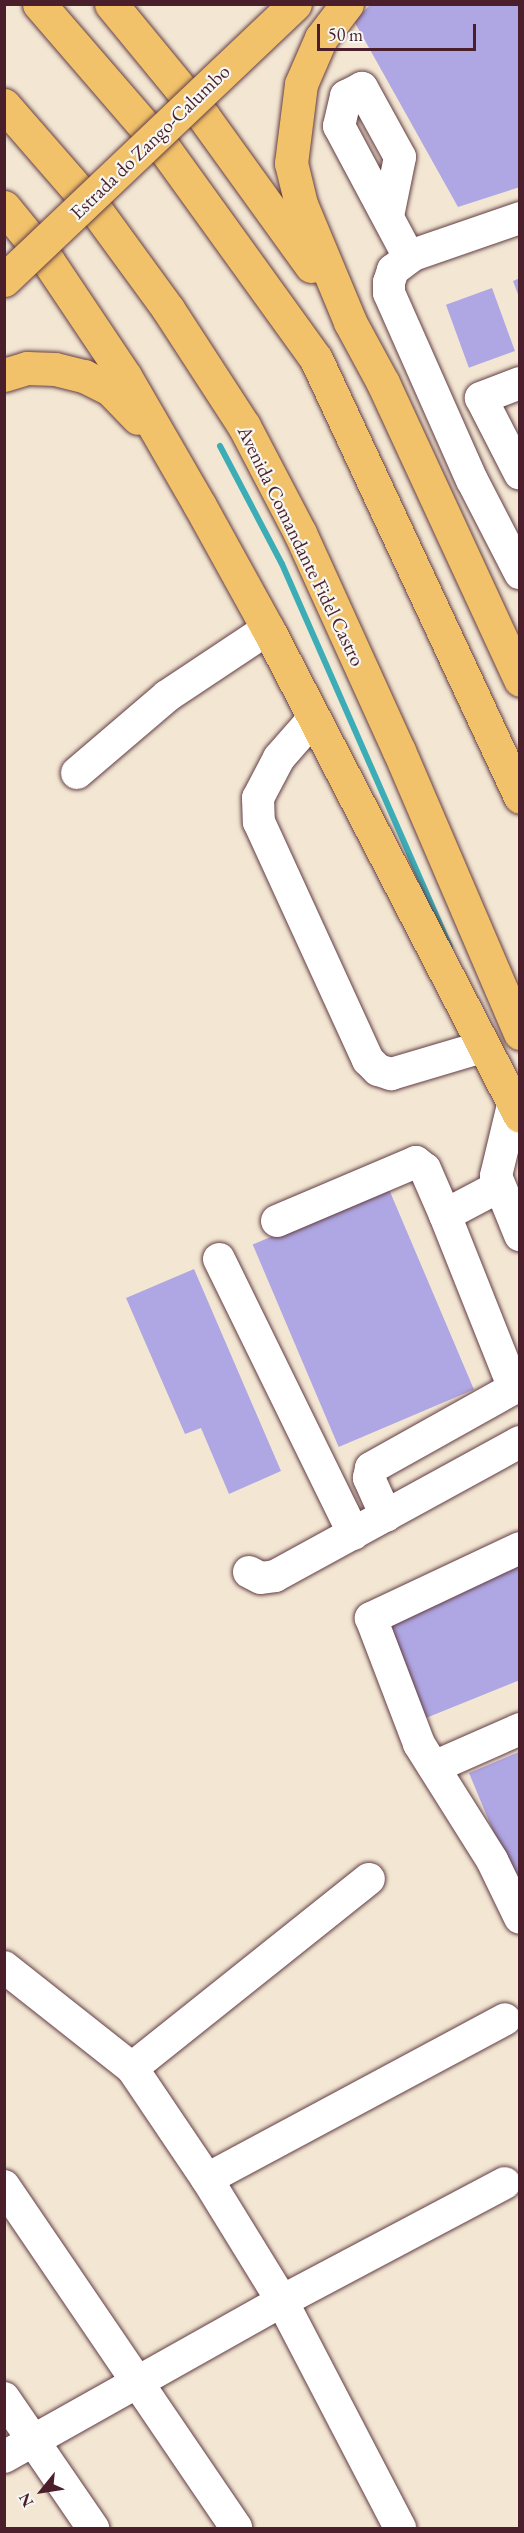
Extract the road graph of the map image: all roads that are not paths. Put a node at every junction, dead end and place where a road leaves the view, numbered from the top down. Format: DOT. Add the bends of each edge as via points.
graph roads {
  1 [pos="39,4"];
  2 [pos="111,4"];
  3 [pos="265,4"];
  4 [pos="295,4"];
  5 [pos="347,4"];
  6 [pos="4,105"];
  7 [pos="4,207"];
  8 [pos="388,216"];
  9 [pos="519,218"];
  10 [pos="4,249"];
  11 [pos="410,257"];
  12 [pos="4,280"];
  13 [pos="350,322"];
  14 [pos="4,375"];
  15 [pos="519,383"];
  16 [pos="511,439"];
  17 [pos="519,474"];
  18 [pos="472,480"];
  19 [pos="436,497"];
  20 [pos="200,506"];
  21 [pos="519,573"];
  22 [pos="268,629"];
  23 [pos="519,680"];
  24 [pos="314,718"];
  25 [pos="77,773"];
  26 [pos="519,797"];
  27 [pos="519,1033"];
  28 [pos="482,1047"];
  29 [pos="516,1110"];
  30 [pos="498,1187"];
  31 [pos="445,1215"];
  32 [pos="277,1221"];
  33 [pos="519,1235"];
  34 [pos="219,1259"];
  35 [pos="517,1387"];
  36 [pos="519,1442"];
  37 [pos="386,1516"];
  38 [pos="354,1534"];
  39 [pos="519,1548"];
  40 [pos="249,1572"];
  41 [pos="519,1729"];
  42 [pos="434,1767"];
  43 [pos="369,1879"];
  44 [pos="519,1918"];
  45 [pos="4,1967"];
  46 [pos="505,2019"];
  47 [pos="132,2068"];
  48 [pos="207,2179"];
  49 [pos="505,2183"];
  50 [pos="4,2186"];
  51 [pos="282,2301"];
  52 [pos="138,2382"];
  53 [pos="4,2398"];
  54 [pos="33,2441"];
  55 [pos="4,2457"];
  56 [pos="93,2529"];
  57 [pos="236,2529"];
  58 [pos="400,2529"];
  1 -- 26 [label="main road" via="166,151 316,359"];
  2 -- 13 [label="main road" via="203,116"];
  3 -- 10 [label="main road, Estrada do Zango-Calumbo"];
  4 -- 12 [label="main road, Estrada do Zango-Calumbo, bridge"];
  5 -- 13 [label="main road" via="321,38 301,84 291,163 301,204"];
  6 -- 27 [label="main road, Avenida Comandante Fidel Castro" via="98,213 168,309 244,426 300,533 389,729"];
  7 -- 20 [label="main road" via="48,261 119,366"];
  8 -- 11 [label="street"];
  9 -- 11 [label="street"];
  11 -- 18 [label="street" via="393,270 390,293"];
  13 -- 19 [label="main road"];
  14 -- 20 [label="main road" via="27,368 55,369 110,389 159,443"];
  15 -- 16 [label="street" via="481,398"];
  16 -- 17 [label="street"];
  18 -- 19 [label="street"];
  18 -- 21 [label="street"];
  19 -- 23 [label="main road"];
  20 -- 22 [label="main road"];
  22 -- 24 [label="main road"];
  22 -- 25 [label="street" via="167,696"];
  24 -- 28 [label="main road"];
  24 -- 28 [label="street" via="279,758 258,798 259,822 368,1060 378,1071 391,1074"];
  28 -- 29 [label="main road"];
  29 -- 30 [label="street" via="496,1176"];
  30 -- 31 [label="street"];
  30 -- 33 [label="street"];
  31 -- 32 [label="street" via="425,1169 416,1162"];
  31 -- 35 [label="street"];
  34 -- 38 [label="street"];
  35 -- 37 [label="street" via="371,1468 369,1478"];
  36 -- 37 [label="street"];
  37 -- 38 [label="street"];
  38 -- 40 [label="street" via="275,1576 261,1578"];
  39 -- 42 [label="street" via="371,1618 419,1744"];
  41 -- 42 [label="street"];
  42 -- 44 [label="street" via="492,1860"];
  43 -- 47 [label="street"];
  45 -- 47 [label="street"];
  46 -- 48 [label="street"];
  47 -- 48 [label="street"];
  48 -- 51 [label="street"];
  49 -- 51 [label="street"];
  50 -- 52 [label="street"];
  51 -- 52 [label="street"];
  51 -- 58 [label="street"];
  52 -- 54 [label="street"];
  52 -- 57 [label="street"];
  53 -- 54 [label="street"];
  54 -- 55 [label="street"];
  54 -- 56 [label="street"];
}
